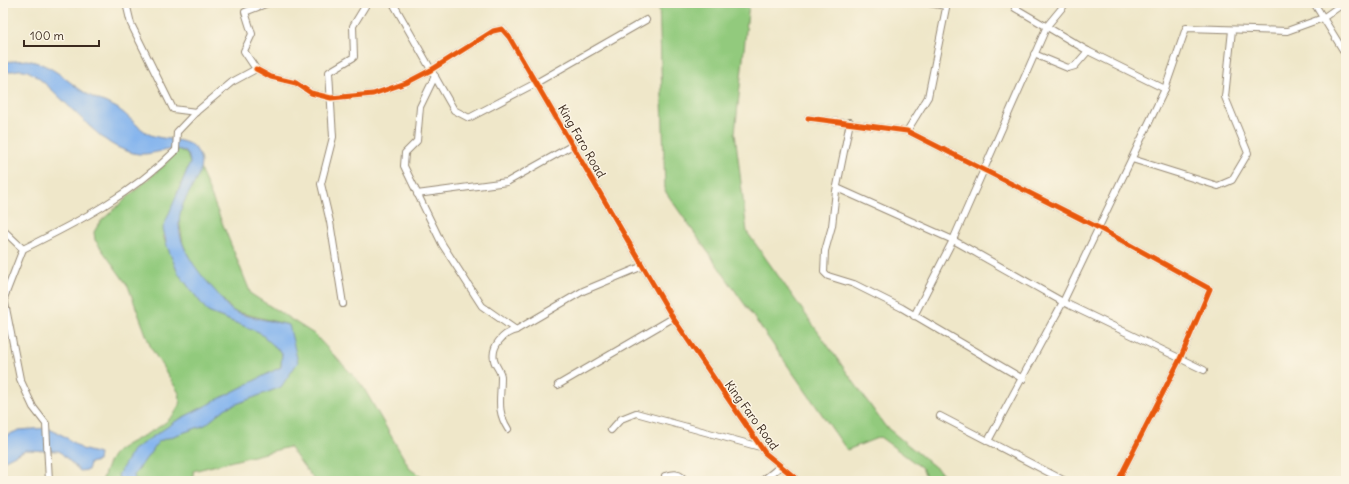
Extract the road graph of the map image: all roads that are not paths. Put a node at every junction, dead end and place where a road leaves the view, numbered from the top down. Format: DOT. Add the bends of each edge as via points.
graph roads {
  1 [pos="126,3"];
  2 [pos="268,3"];
  3 [pos="367,3"];
  4 [pos="393,3"];
  5 [pos="929,3"];
  6 [pos="1066,3"];
  7 [pos="1314,3"];
  8 [pos="1344,3"];
  9 [pos="947,4"];
  10 [pos="1014,8"];
  11 [pos="1323,18"];
  12 [pos="646,20"];
  13 [pos="1047,26"];
  14 [pos="1232,30"];
  15 [pos="1343,44"];
  16 [pos="1088,51"];
  17 [pos="1034,54"];
  18 [pos="1346,55"];
  19 [pos="256,69"];
  20 [pos="431,70"];
  21 [pos="434,76"];
  22 [pos="536,83"];
  23 [pos="1165,89"];
  24 [pos="331,98"];
  25 [pos="196,112"];
  26 [pos="808,118"];
  27 [pos="850,122"];
  28 [pos="906,131"];
  29 [pos="573,145"];
  30 [pos="1132,159"];
  31 [pos="982,170"];
  32 [pos="837,188"];
  33 [pos="417,194"];
  34 [pos="1099,228"];
  35 [pos="3,230"];
  36 [pos="953,240"];
  37 [pos="23,249"];
  38 [pos="643,266"];
  39 [pos="1064,302"];
  40 [pos="343,304"];
  41 [pos="914,316"];
  42 [pos="673,318"];
  43 [pos="516,330"];
  44 [pos="1180,359"];
  45 [pos="1204,370"];
  46 [pos="1023,379"];
  47 [pos="558,385"];
  48 [pos="940,416"];
  49 [pos="508,429"];
  50 [pos="611,430"];
  51 [pos="988,441"];
  52 [pos="760,447"];
  53 [pos="780,466"];
  54 [pos="665,476"];
  55 [pos="50,481"];
  56 [pos="685,481"];
  57 [pos="762,481"];
  58 [pos="799,481"];
  59 [pos="1065,481"];
  60 [pos="1118,481"];
  1 -- 25 [label="street" via="131,24 173,109"];
  2 -- 19 [label="street" via="245,12 252,34 244,51"];
  3 -- 24 [label="street" via="353,26 354,57 329,72"];
  4 -- 20 [label="street"];
  5 -- 9 [label="street"];
  6 -- 13 [label="street"];
  7 -- 11 [label="street"];
  8 -- 11 [label="street"];
  9 -- 28 [label="street" via="928,97"];
  10 -- 13 [label="street"];
  11 -- 14 [label="street" via="1287,31"];
  11 -- 15 [label="street"];
  12 -- 22 [label="street"];
  13 -- 16 [label="street"];
  13 -- 17 [label="street"];
  14 -- 23 [label="street" via="1186,28"];
  14 -- 30 [label="street" via="1225,97 1248,154 1232,180 1218,186"];
  15 -- 18 [label="street"];
  16 -- 17 [label="street" via="1075,66 1068,68"];
  16 -- 23 [label="street"];
  17 -- 31 [label="street"];
  19 -- 24 [label="street, King Faro Road" via="271,77 296,83 312,93"];
  19 -- 25 [label="street" via="232,82"];
  20 -- 21 [label="street"];
  20 -- 22 [label="street, King Faro Road" via="494,31 502,30 510,37"];
  20 -- 24 [label="street, King Faro Road" via="406,83 373,94"];
  21 -- 22 [label="street" via="454,110 469,118"];
  21 -- 33 [label="street" via="420,107 417,141 405,153 404,166"];
  22 -- 29 [label="street, King Faro Road"];
  23 -- 30 [label="street"];
  24 -- 40 [label="street" via="333,137 321,184"];
  25 -- 37 [label="street" via="177,132 176,150 124,194 79,222"];
  26 -- 27 [label="street"];
  27 -- 28 [label="street"];
  27 -- 32 [label="street"];
  28 -- 31 [label="street"];
  29 -- 33 [label="street" via="507,182"];
  29 -- 38 [label="street, King Faro Road"];
  30 -- 34 [label="street"];
  31 -- 34 [label="street"];
  31 -- 36 [label="street"];
  32 -- 36 [label="street"];
  32 -- 41 [label="street" via="832,226 825,252 824,272 828,276 854,284"];
  33 -- 43 [label="street" via="442,244 482,306"];
  34 -- 39 [label="street"];
  34 -- 44 [label="street" via="1210,289"];
  35 -- 37 [label="street"];
  36 -- 39 [label="street"];
  36 -- 41 [label="street"];
  37 -- 55 [label="street" via="4,298 20,379 33,407 46,424"];
  38 -- 42 [label="street, King Faro Road"];
  38 -- 43 [label="street" via="583,291"];
  39 -- 44 [label="street"];
  39 -- 46 [label="street"];
  41 -- 46 [label="street"];
  42 -- 47 [label="street"];
  42 -- 52 [label="street, King Faro Road"];
  43 -- 49 [label="street" via="506,332 497,344 494,359 501,375 501,418"];
  44 -- 45 [label="street"];
  44 -- 60 [label="street"];
  46 -- 51 [label="street"];
  48 -- 51 [label="street"];
  50 -- 52 [label="street" via="621,419 636,413"];
  51 -- 59 [label="street"];
  52 -- 53 [label="street, King Faro Road"];
  53 -- 57 [label="street"];
  53 -- 58 [label="street, King Faro Road"];
  54 -- 56 [label="street" via="675,474 683,477"];
}
